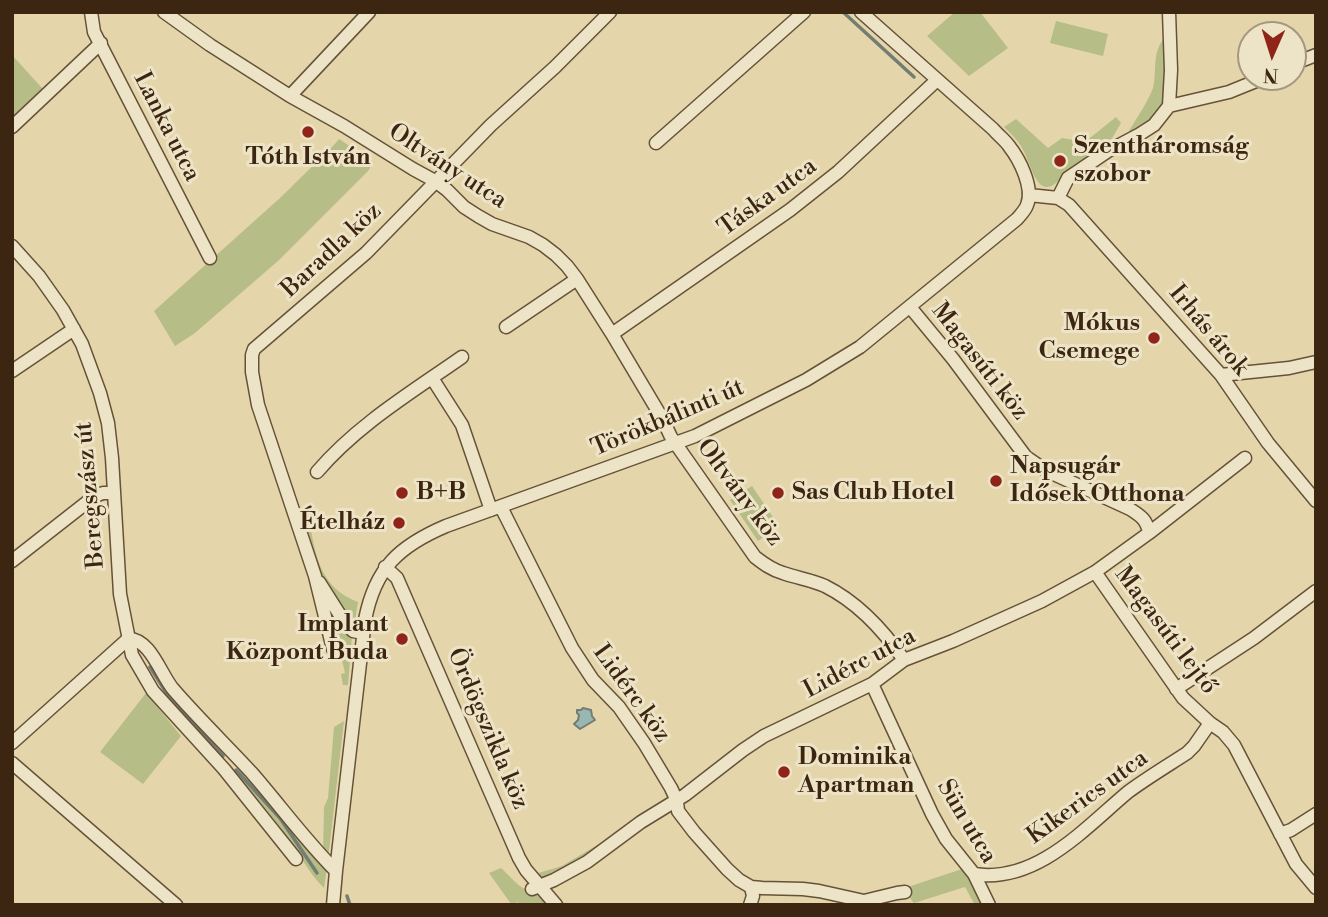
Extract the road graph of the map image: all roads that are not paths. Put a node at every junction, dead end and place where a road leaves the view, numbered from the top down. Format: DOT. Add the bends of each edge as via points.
graph roads {
  1 [pos="91,12"];
  2 [pos="164,12"];
  3 [pos="369,12"];
  4 [pos="610,12"];
  5 [pos="804,12"];
  6 [pos="861,12"];
  7 [pos="1169,12"];
  8 [pos="101,43"];
  9 [pos="937,80"];
  10 [pos="1237,89"];
  11 [pos="290,96"];
  12 [pos="1169,106"];
  13 [pos="12,127"];
  14 [pos="656,143"];
  15 [pos="435,181"];
  16 [pos="1029,195"];
  17 [pos="1058,198"];
  18 [pos="12,246"];
  19 [pos="210,258"];
  20 [pos="577,279"];
  21 [pos="910,307"];
  22 [pos="506,327"];
  23 [pos="74,329"];
  24 [pos="612,334"];
  25 [pos="462,357"];
  26 [pos="1316,362"];
  27 [pos="12,372"];
  28 [pos="1221,375"];
  29 [pos="432,378"];
  30 [pos="676,444"];
  31 [pos="1245,458"];
  32 [pos="317,472"];
  33 [pos="114,493"];
  34 [pos="1316,501"];
  35 [pos="496,509"];
  36 [pos="1149,533"];
  37 [pos="12,561"];
  38 [pos="386,567"];
  39 [pos="1095,572"];
  40 [pos="315,576"];
  41 [pos="1316,591"];
  42 [pos="363,632"];
  43 [pos="128,639"];
  44 [pos="333,649"];
  45 [pos="904,660"];
  46 [pos="872,684"];
  47 [pos="1177,689"];
  48 [pos="1210,723"];
  49 [pos="12,743"];
  50 [pos="237,758"];
  51 [pos="12,763"];
  52 [pos="224,769"];
  53 [pos="677,801"];
  54 [pos="1316,814"];
  55 [pos="1280,834"];
  56 [pos="296,859"];
  57 [pos="336,871"];
  58 [pos="974,874"];
  59 [pos="751,887"];
  60 [pos="536,888"];
  61 [pos="1316,888"];
  62 [pos="905,892"];
  63 [pos="176,905"];
  64 [pos="333,905"];
  65 [pos="556,905"];
  66 [pos="750,905"];
  67 [pos="989,905"];
  1 -- 8 [label="street, Lanka utca"];
  2 -- 11 [label="street, Oltvány utca"];
  3 -- 11 [label="street"];
  4 -- 15 [label="street, Baradla köz"];
  5 -- 14 [label="street"];
  6 -- 9 [label="street"];
  7 -- 12 [label="street"];
  8 -- 13 [label="street"];
  8 -- 19 [label="street, Lanka utca"];
  9 -- 16 [label="street" via="1009,146"];
  9 -- 24 [label="street, Táska utca" via="838,173"];
  10 -- 12 [label="street"];
  11 -- 15 [label="street, Oltvány utca"];
  12 -- 17 [label="street" via="1154,125 1068,178"];
  15 -- 20 [label="street, Oltvány utca" via="478,216 543,245"];
  15 -- 40 [label="street, Baradla köz" via="366,253 252,355 258,405"];
  16 -- 17 [label="street"];
  16 -- 21 [label="street, Törökbálinti út" via="1027,207 1017,219"];
  17 -- 28 [label="street, Irhás árok"];
  18 -- 23 [label="street, Beregszász út" via="39,276"];
  20 -- 22 [label="street"];
  20 -- 24 [label="street, Oltvány utca"];
  21 -- 30 [label="street, Törökbálinti út" via="833,364"];
  21 -- 36 [label="street, Magasúti köz" via="1026,457 1130,509 1147,523"];
  23 -- 27 [label="street"];
  23 -- 33 [label="street, Beregszász út" via="108,423"];
  24 -- 30 [label="street, Oltvány utca"];
  25 -- 29 [label="street"];
  26 -- 28 [label="street"];
  28 -- 34 [label="street, Irhás árok"];
  29 -- 32 [label="street" via="358,431"];
  29 -- 35 [label="street, Lidérc köz" via="462,425"];
  30 -- 35 [label="street, Törökbálinti út"];
  30 -- 45 [label="street, Oltvány köz" via="755,557 845,599 889,638"];
  31 -- 36 [label="street, Lidérc utca"];
  33 -- 37 [label="street" via="95,496"];
  33 -- 43 [label="street, Beregszász út" via="120,594"];
  35 -- 38 [label="street, Törökbálinti út" via="427,534"];
  35 -- 53 [label="street, Lidérc köz" via="572,648 644,743"];
  36 -- 39 [label="street, Lidérc utca"];
  38 -- 42 [label="street, Törökbálinti út" via="370,597"];
  38 -- 60 [label="street, Ördögszikla köz" via="396,576"];
  39 -- 45 [label="street, Lidérc utca" via="1042,601"];
  39 -- 47 [label="street, Magasúti lejtő"];
  40 -- 42 [label="street" via="345,623 353,631"];
  40 -- 44 [label="street"];
  41 -- 47 [label="street"];
  42 -- 57 [label="street, Törökbálinti út"];
  43 -- 49 [label="street"];
  43 -- 50 [label="street" via="141,642 170,686"];
  43 -- 52 [label="street, Beregszász út" via="132,656 153,691"];
  45 -- 46 [label="street, Lidérc utca"];
  46 -- 53 [label="street, Lidérc utca" via="764,736"];
  46 -- 58 [label="street, Sün utca" via="932,814"];
  47 -- 48 [label="street, Magasúti lejtő"];
  48 -- 55 [label="street, Magasúti lejtő" via="1234,745"];
  48 -- 58 [label="street, Kikerics utca" via="1187,753 1130,791 1060,848 1022,870"];
  50 -- 52 [label="street"];
  50 -- 57 [label="street"];
  51 -- 63 [label="street"];
  52 -- 56 [label="street, Beregszász út"];
  53 -- 59 [label="street, Lidérc köz" via="678,811 712,854"];
  53 -- 60 [label="street, Lidérc utca" via="587,862"];
  54 -- 55 [label="street"];
  55 -- 61 [label="street, Magasúti lejtő"];
  57 -- 64 [label="street, Törökbálinti út"];
  58 -- 67 [label="street, Sün utca"];
  59 -- 62 [label="street" via="819,891 864,901"];
  59 -- 66 [label="street"];
  60 -- 65 [label="street, Ördögszikla köz"];
}
